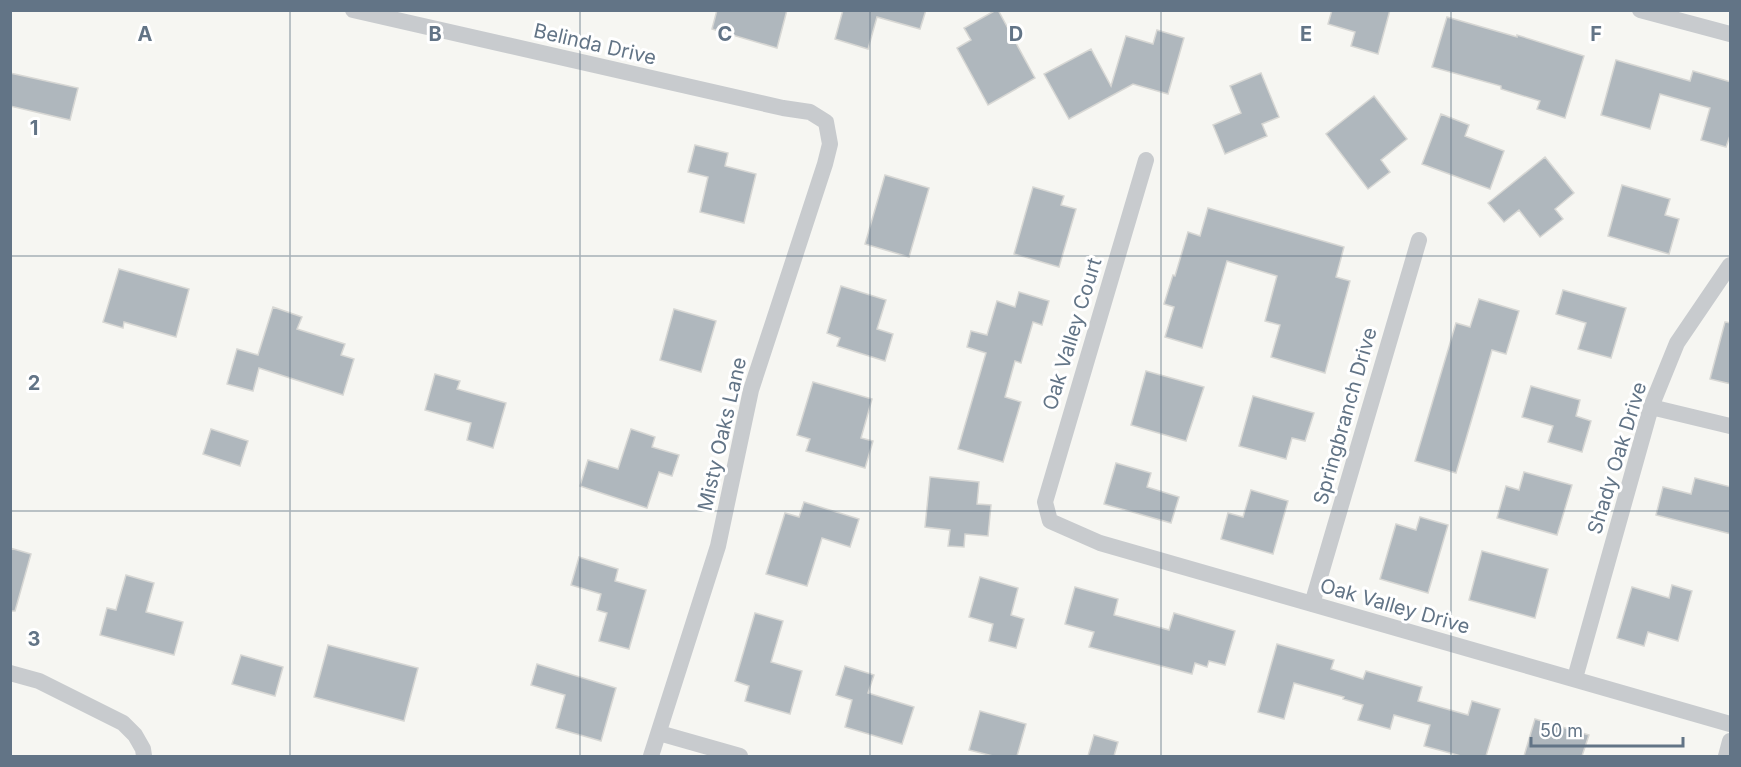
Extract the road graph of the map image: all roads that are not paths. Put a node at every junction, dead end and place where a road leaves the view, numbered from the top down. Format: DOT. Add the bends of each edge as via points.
graph roads {
  1 [pos="353,10"];
  2 [pos="1640,10"];
  3 [pos="1731,34"];
  4 [pos="826,122"];
  5 [pos="1146,160"];
  6 [pos="1419,240"];
  7 [pos="1731,264"];
  8 [pos="1651,407"];
  9 [pos="1731,426"];
  10 [pos="1050,521"];
  11 [pos="1312,604"];
  12 [pos="10,673"];
  13 [pos="1575,678"];
  14 [pos="1731,724"];
  15 [pos="659,733"];
  16 [pos="1731,741"];
  17 [pos="144,756"];
  18 [pos="651,756"];
  19 [pos="740,756"];
  20 [pos="1726,756"];
  1 -- 4 [label="street, Belinda Drive" via="810,112"];
  2 -- 3 [label="street"];
  4 -- 15 [label="street, Misty Oaks Lane" via="830,144 825,164 751,390 718,546"];
  5 -- 10 [label="street, Oak Valley Court" via="1045,502"];
  6 -- 11 [label="street, Springbranch Drive"];
  7 -- 8 [label="street, Shady Oak Drive" via="1677,343"];
  8 -- 9 [label="street"];
  8 -- 13 [label="street, Shady Oak Drive"];
  10 -- 11 [label="street, Oak Valley Drive" via="1100,543"];
  11 -- 13 [label="street, Oak Valley Drive"];
  12 -- 17 [label="street" via="39,681 123,723 135,735"];
  13 -- 14 [label="street, Oak Valley Drive"];
  15 -- 18 [label="street, Misty Oaks Lane"];
  15 -- 19 [label="street"];
  16 -- 20 [label="street"];
}
